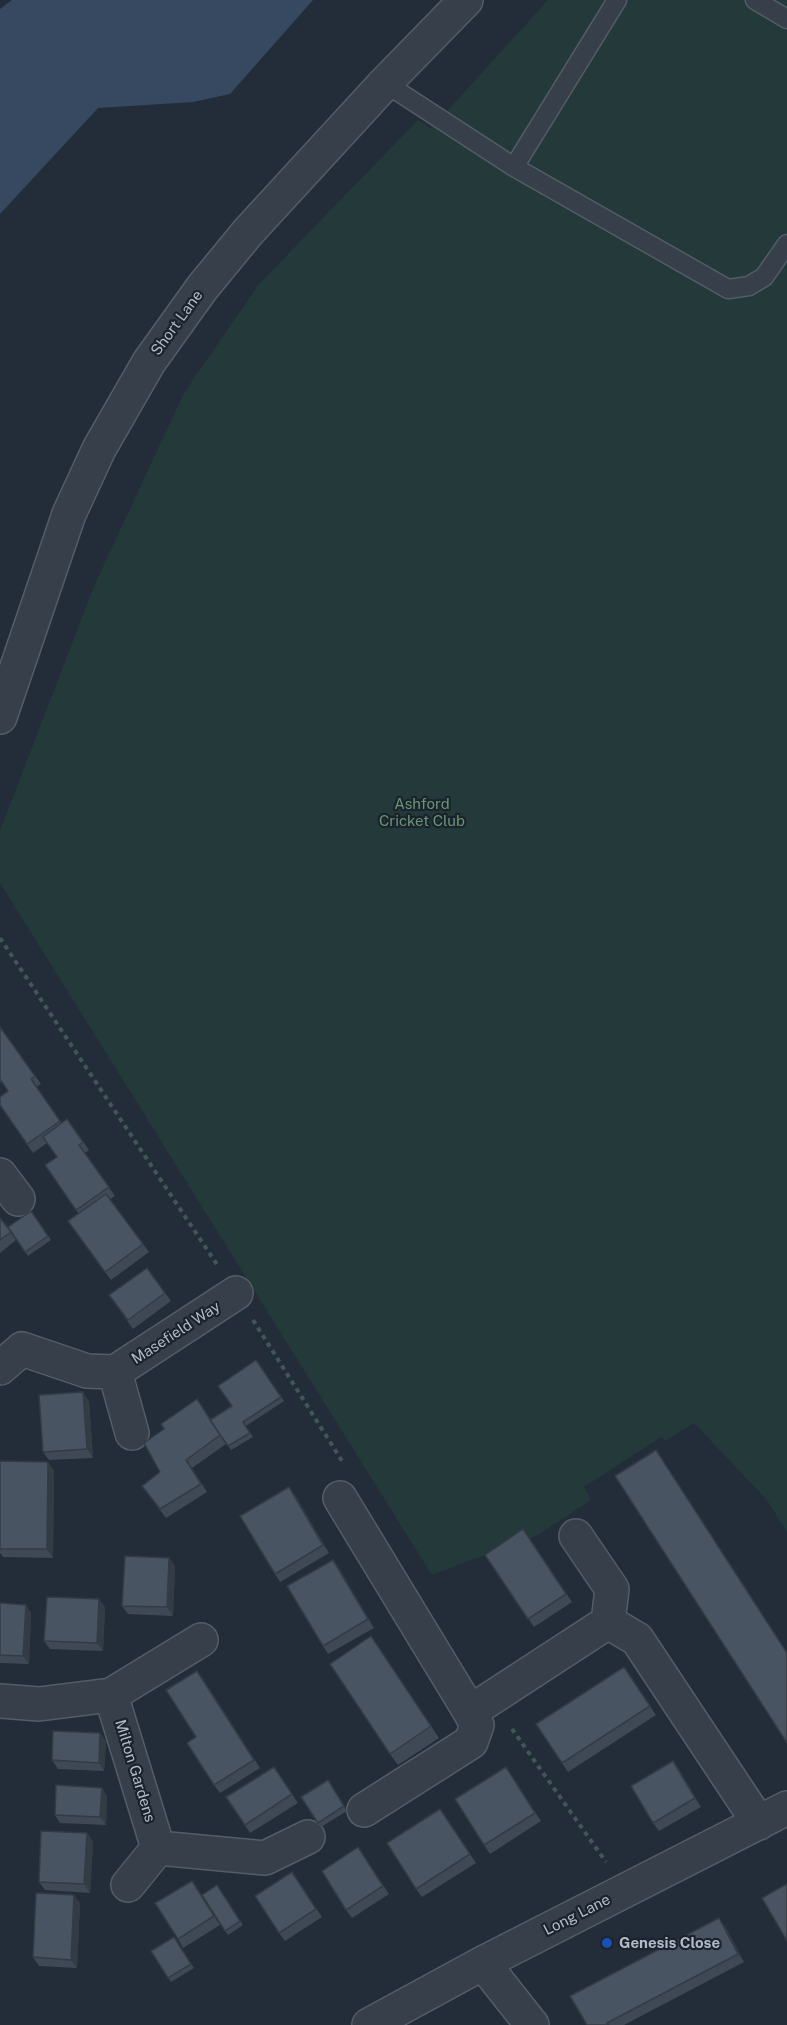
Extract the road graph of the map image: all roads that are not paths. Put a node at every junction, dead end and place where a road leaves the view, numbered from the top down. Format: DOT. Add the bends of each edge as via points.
graph roads {
  1 [pos="466,0"];
  2 [pos="617,0"];
  3 [pos="755,0"];
  4 [pos="787,19"];
  5 [pos="385,83"];
  6 [pos="514,167"];
  7 [pos="787,244"];
  8 [pos="780,270"];
  9 [pos="0,717"];
  10 [pos="236,1293"];
  11 [pos="0,1368"];
  12 [pos="115,1372"];
  13 [pos="132,1433"];
  14 [pos="344,1485"];
  15 [pos="576,1536"];
  16 [pos="608,1622"];
  17 [pos="201,1640"];
  18 [pos="111,1695"];
  19 [pos="0,1701"];
  20 [pos="480,1705"];
  21 [pos="364,1810"];
  22 [pos="773,1815"];
  23 [pos="308,1837"];
  24 [pos="158,1848"];
  25 [pos="128,1885"];
  26 [pos="483,1963"];
  27 [pos="369,2025"];
  28 [pos="532,2025"];
  1 -- 5 [label="street, Short Lane"];
  2 -- 6 [label="lane"];
  3 -- 4 [label="lane"];
  5 -- 6 [label="lane"];
  5 -- 9 [label="street, Short Lane" via="248,232 149,362 99,449 69,514"];
  6 -- 8 [label="lane" via="728,289 749,286"];
  7 -- 8 [label="lane"];
  10 -- 12 [label="street, Masefield Way"];
  11 -- 12 [label="street, Masefield Way" via="22,1350 87,1371"];
  12 -- 13 [label="street, Masefield Way"];
  14 -- 20 [label="street"];
  15 -- 16 [label="street" via="612,1589"];
  16 -- 20 [label="street"];
  16 -- 22 [label="street" via="637,1639"];
  17 -- 18 [label="street"];
  18 -- 19 [label="street" via="39,1704"];
  18 -- 24 [label="street, Milton Gardens"];
  20 -- 21 [label="street" via="471,1742"];
  22 -- 26 [label="street, Long Lane"];
  23 -- 24 [label="street" via="265,1858"];
  24 -- 25 [label="street"];
  26 -- 27 [label="street, Long Lane"];
  26 -- 28 [label="street"];
}
